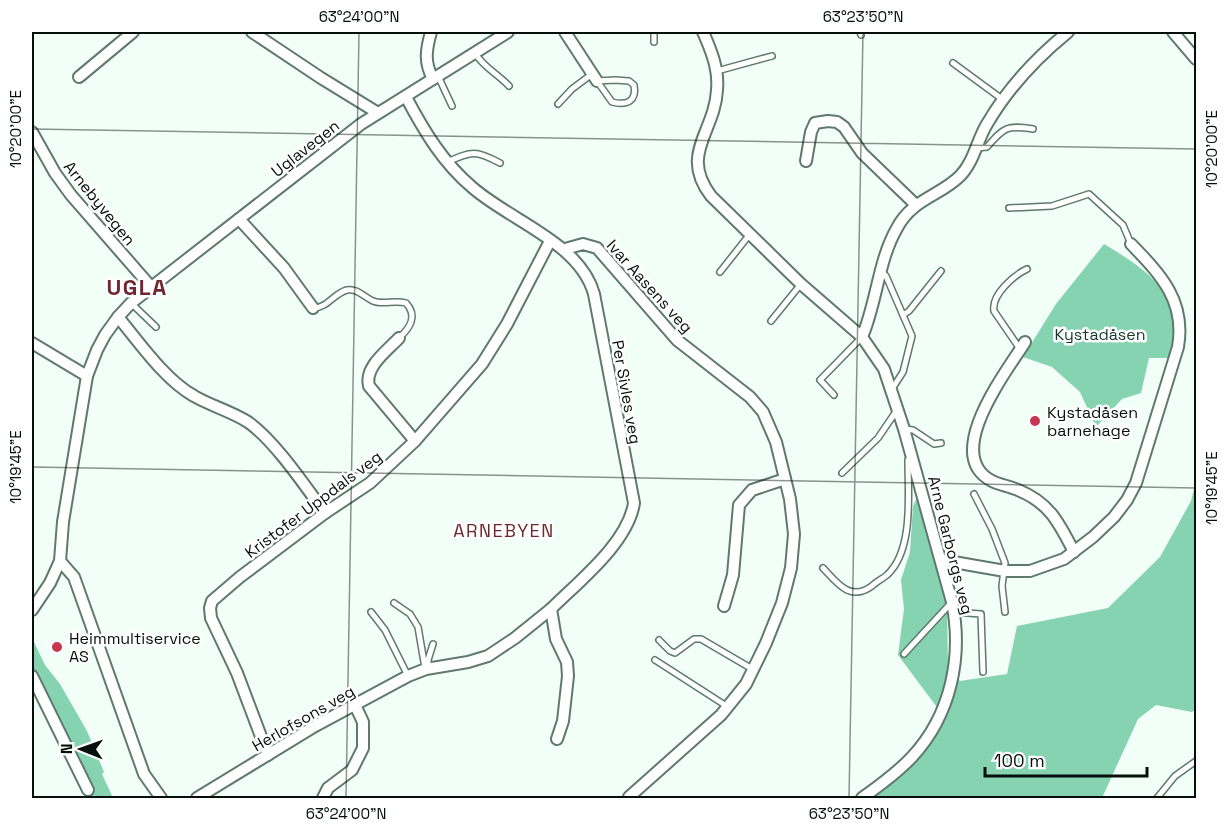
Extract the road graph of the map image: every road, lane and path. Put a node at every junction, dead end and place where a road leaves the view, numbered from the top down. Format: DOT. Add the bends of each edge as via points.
graph roads {
  1 [pos="133,32"];
  2 [pos="252,32"];
  3 [pos="431,32"];
  4 [pos="508,32"];
  5 [pos="565,32"];
  6 [pos="654,32"];
  7 [pos="703,32"];
  8 [pos="1173,32"];
  9 [pos="1061,34"];
  10 [pos="654,42"];
  11 [pos="475,53"];
  12 [pos="772,56"];
  13 [pos="1197,59"];
  14 [pos="953,63"];
  15 [pos="717,71"];
  16 [pos="79,77"];
  17 [pos="435,77"];
  18 [pos="595,78"];
  19 [pos="509,86"];
  20 [pos="406,97"];
  21 [pos="1002,99"];
  22 [pos="558,104"];
  23 [pos="452,106"];
  24 [pos="378,112"];
  25 [pos="1033,129"];
  26 [pos="32,132"];
  27 [pos="976,148"];
  28 [pos="806,161"];
  29 [pos="447,162"];
  30 [pos="500,163"];
  31 [pos="916,205"];
  32 [pos="1009,208"];
  33 [pos="239,219"];
  34 [pos="750,234"];
  35 [pos="550,241"];
  36 [pos="1131,244"];
  37 [pos="565,249"];
  38 [pos="1027,269"];
  39 [pos="881,271"];
  40 [pos="941,271"];
  41 [pos="720,272"];
  42 [pos="801,284"];
  43 [pos="152,288"];
  44 [pos="132,303"];
  45 [pos="314,308"];
  46 [pos="903,315"];
  47 [pos="118,317"];
  48 [pos="771,321"];
  49 [pos="156,327"];
  50 [pos="862,337"];
  51 [pos="399,338"];
  52 [pos="32,343"];
  53 [pos="1022,345"];
  54 [pos="87,376"];
  55 [pos="892,389"];
  56 [pos="834,395"];
  57 [pos="898,411"];
  58 [pos="904,429"];
  59 [pos="415,441"];
  60 [pos="941,443"];
  61 [pos="909,446"];
  62 [pos="842,473"];
  63 [pos="785,479"];
  64 [pos="974,494"];
  65 [pos="325,513"];
  66 [pos="1074,552"];
  67 [pos="942,560"];
  68 [pos="60,561"];
  69 [pos="823,568"];
  70 [pos="1005,571"];
  71 [pos="394,603"];
  72 [pos="724,606"];
  73 [pos="953,607"];
  74 [pos="551,609"];
  75 [pos="32,610"];
  76 [pos="371,612"];
  77 [pos="1005,612"];
  78 [pos="658,640"];
  79 [pos="433,644"];
  80 [pos="904,654"];
  81 [pos="655,660"];
  82 [pos="427,669"];
  83 [pos="754,670"];
  84 [pos="982,672"];
  85 [pos="32,676"];
  86 [pos="408,676"];
  87 [pos="355,705"];
  88 [pos="728,707"];
  89 [pos="557,739"];
  90 [pos="268,755"];
  91 [pos="1197,761"];
  92 [pos="88,790"];
  93 [pos="629,797"];
  94 [pos="161,798"];
  95 [pos="197,798"];
  96 [pos="323,798"];
  97 [pos="862,798"];
  98 [pos="1157,798"];
  1 -- 16 [label="street"];
  2 -- 24 [label="street"];
  3 -- 17 [label="street" via="426,58 427,68"];
  4 -- 11 [label="street, Uglavegen"];
  5 -- 18 [label="street"];
  6 -- 10 [label="lane"];
  7 -- 15 [label="street, Arne Garborgs veg"];
  8 -- 13 [label="street"];
  9 -- 21 [label="street"];
  11 -- 17 [label="street, Uglavegen"];
  11 -- 19 [label="lane"];
  12 -- 15 [label="lane"];
  14 -- 21 [label="lane"];
  15 -- 34 [label="street, Arne Garborgs veg" via="716,102 700,145 698,172 711,196"];
  17 -- 20 [label="street, Uglavegen"];
  17 -- 23 [label="lane"];
  18 -- 18 [label="lane" via="612,102 626,104 634,98 634,85 629,81"];
  18 -- 22 [label="lane" via="572,89"];
  20 -- 24 [label="street, Uglavegen"];
  20 -- 29 [label="street, Per Sivles veg"];
  21 -- 27 [label="street"];
  24 -- 33 [label="street, Uglavegen"];
  25 -- 27 [label="lane" via="1009,127 987,147"];
  26 -- 43 [label="street, Arnebyvegen" via="71,195"];
  27 -- 31 [label="street" via="959,177"];
  28 -- 31 [label="street" via="815,123 837,122 862,153"];
  29 -- 30 [label="lane" via="476,152"];
  29 -- 35 [label="street, Per Sivles veg" via="474,189"];
  31 -- 39 [label="street" via="898,225"];
  32 -- 36 [label="lane" via="1052,206 1089,194 1123,225"];
  33 -- 43 [label="street, Uglavegen"];
  33 -- 45 [label="street"];
  34 -- 41 [label="lane"];
  34 -- 42 [label="street, Arne Garborgs veg"];
  35 -- 37 [label="street, Per Sivles veg"];
  35 -- 59 [label="street, Kristofer Uppdals veg" via="482,364"];
  36 -- 66 [label="street" via="1167,285 1179,314 1181,331 1136,483 1114,517"];
  37 -- 63 [label="street, Ivar Aasens veg" via="583,244 597,248 677,340 754,401 772,430"];
  37 -- 74 [label="street, Per Sivles veg" via="585,272 594,294 634,503 616,543"];
  38 -- 53 [label="lane" via="993,303 994,310"];
  39 -- 46 [label="lane"];
  39 -- 50 [label="street"];
  40 -- 46 [label="lane"];
  42 -- 48 [label="lane"];
  42 -- 50 [label="street, Arne Garborgs veg"];
  43 -- 44 [label="street, Uglavegen"];
  44 -- 47 [label="street, Uglavegen"];
  44 -- 49 [label="lane"];
  45 -- 51 [label="lane" via="322,307 346,290 376,302 406,303 412,313 411,324"];
  46 -- 55 [label="lane" via="912,336 903,372"];
  47 -- 54 [label="street, Uglavegen" via="97,350"];
  47 -- 65 [label="street" via="169,376 193,396 247,421 260,433"];
  50 -- 55 [label="street, Arne Garborgs veg" via="884,369"];
  50 -- 56 [label="lane" via="820,380"];
  51 -- 59 [label="street" via="370,370 367,379"];
  52 -- 54 [label="street"];
  53 -- 66 [label="street" via="981,413 974,458 984,476 1048,507"];
  54 -- 68 [label="street, Uglavegen"];
  55 -- 57 [label="street, Arne Garborgs veg"];
  57 -- 58 [label="street, Arne Garborgs veg"];
  57 -- 62 [label="lane" via="878,438"];
  58 -- 60 [label="lane" via="913,430 934,444"];
  58 -- 61 [label="street, Arne Garborgs veg"];
  59 -- 65 [label="street, Kristofer Uppdals veg" via="370,483"];
  61 -- 67 [label="street, Arne Garborgs veg"];
  61 -- 69 [label="lane, Arne Garborgs veg" via="907,531 898,559 888,574 865,591 846,591"];
  63 -- 72 [label="street" via="752,490 739,505 733,574"];
  63 -- 83 [label="street, Ivar Aasens veg" via="794,520 794,551 782,603"];
  64 -- 70 [label="lane" via="1002,552"];
  65 -- 90 [label="street, Kristofer Uppdals veg" via="218,595 210,608"];
  66 -- 70 [label="street" via="1042,568"];
  67 -- 70 [label="street"];
  67 -- 73 [label="street, Arne Garborgs veg"];
  68 -- 75 [label="street, Uglavegen"];
  68 -- 94 [label="street" via="74,577 144,774"];
  70 -- 77 [label="lane"];
  71 -- 82 [label="lane" via="410,614 418,627"];
  73 -- 80 [label="lane"];
  73 -- 84 [label="lane" via="981,614"];
  73 -- 97 [label="street, Arne Garborgs veg" via="956,659 941,713 912,757"];
  74 -- 82 [label="street, Herlofsons veg" via="488,656"];
  74 -- 89 [label="street" via="568,676"];
  76 -- 86 [label="lane" via="385,630"];
  78 -- 83 [label="lane" via="675,653 694,639 701,639"];
  79 -- 82 [label="lane"];
  81 -- 88 [label="lane"];
  82 -- 86 [label="street, Herlofsons veg"];
  83 -- 88 [label="street, Ivar Aasens veg"];
  85 -- 92 [label="street"];
  86 -- 87 [label="street, Herlofsons veg"];
  87 -- 90 [label="street, Herlofsons veg"];
  87 -- 96 [label="street" via="363,722 363,748 352,770 328,788"];
  88 -- 93 [label="street, Ivar Aasens veg"];
  90 -- 95 [label="street, Herlofsons veg"];
  91 -- 98 [label="lane" via="1175,776"];
}
